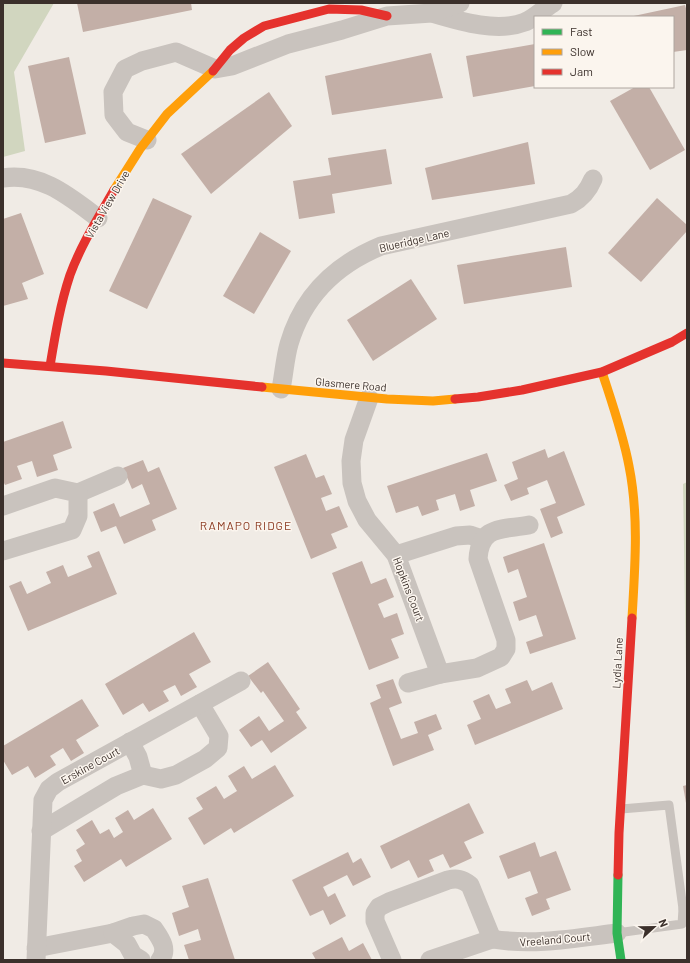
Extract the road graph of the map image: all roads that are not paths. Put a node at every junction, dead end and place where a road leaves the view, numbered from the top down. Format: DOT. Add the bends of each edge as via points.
graph roads {
  1 [pos="460,3"];
  2 [pos="553,3"];
  3 [pos="432,13"];
  4 [pos="387,16"];
  5 [pos="536,16"];
  6 [pos="534,17"];
  7 [pos="215,69"];
  8 [pos="147,140"];
  9 [pos="3,178"];
  10 [pos="593,179"];
  11 [pos="98,218"];
  12 [pos="687,333"];
  13 [pos="3,363"];
  14 [pos="50,366"];
  15 [pos="602,372"];
  16 [pos="281,389"];
  17 [pos="370,398"];
  18 [pos="118,476"];
  19 [pos="78,493"];
  20 [pos="3,506"];
  21 [pos="529,525"];
  22 [pos="482,539"];
  23 [pos="3,551"];
  24 [pos="396,555"];
  25 [pos="440,674"];
  26 [pos="241,681"];
  27 [pos="408,683"];
  28 [pos="200,704"];
  29 [pos="130,742"];
  30 [pos="144,775"];
  31 [pos="621,809"];
  32 [pos="42,831"];
  33 [pos="685,909"];
  34 [pos="684,928"];
  35 [pos="113,933"];
  36 [pos="617,933"];
  37 [pos="492,939"];
  38 [pos="36,954"];
  39 [pos="141,960"];
  40 [pos="160,960"];
  41 [pos="392,960"];
  42 [pos="430,960"];
  43 [pos="621,960"];
  1 -- 3 [label="street, Vista View Drive"];
  2 -- 5 [label="street, Vista View Drive"];
  3 -- 4 [label="street, Vista View Drive"];
  3 -- 6 [label="street, Vista View Drive" via="472,24 500,26 524,22"];
  4 -- 7 [label="street, Vista View Drive" via="288,44 232,66"];
  4 -- 7 [label="street, Vista View Drive" via="362,10 329,9 264,26 230,50"];
  7 -- 8 [label="street, Vista View Drive" via="167,114"];
  7 -- 8 [label="street" via="176,52 142,61 125,69 113,92 114,116 127,132"];
  8 -- 11 [label="street, Vista View Drive"];
  9 -- 11 [label="street" via="26,178 46,183 64,192"];
  10 -- 16 [label="street, Blueridge Lane" via="590,188 571,204 381,246 346,264 325,281 297,322 289,345"];
  11 -- 14 [label="street, Vista View Drive" via="70,276 59,314"];
  12 -- 15 [label="street, Glasmere Road"];
  13 -- 14 [label="street, Glasmere Road"];
  14 -- 16 [label="street, Glasmere Road"];
  15 -- 17 [label="street, Glasmere Road" via="478,397 433,400"];
  15 -- 31 [label="street, Lydia Lane" via="629,467 635,526 636,549"];
  16 -- 17 [label="street, Glasmere Road"];
  17 -- 24 [label="street, Hopkins Court" via="354,440 352,483 357,501 367,520"];
  18 -- 19 [label="street"];
  19 -- 20 [label="street" via="55,488"];
  19 -- 23 [label="street" via="78,516 72,530"];
  21 -- 22 [label="street" via="491,532"];
  22 -- 24 [label="street" via="470,535 456,536"];
  22 -- 25 [label="street" via="478,548 478,559 501,623 506,649 501,657 477,668"];
  24 -- 25 [label="street, Hopkins Court"];
  25 -- 27 [label="street"];
  26 -- 28 [label="street, Erskine Court"];
  28 -- 29 [label="street, Erskine Court"];
  28 -- 30 [label="street" via="219,736 218,748 205,759 176,775 161,779"];
  29 -- 30 [label="street"];
  29 -- 32 [label="street, Erskine Court" via="49,789 43,800"];
  30 -- 32 [label="street" via="116,786"];
  31 -- 33 [label="lane" via="669,804"];
  31 -- 36 [label="street, Lydia Lane"];
  32 -- 38 [label="street, Erskine Court"];
  33 -- 34 [label="lane"];
  34 -- 36 [label="lane"];
  35 -- 38 [label="street"];
  35 -- 39 [label="street"];
  35 -- 40 [label="street" via="144,924 154,929 164,949"];
  36 -- 37 [label="street, Vreeland Court" via="541,942"];
  36 -- 43 [label="street, Lydia Lane"];
  37 -- 41 [label="street" via="470,884 462,879 454,879 379,907 375,913 375,921"];
  37 -- 42 [label="street, Vreeland Court"];
}
